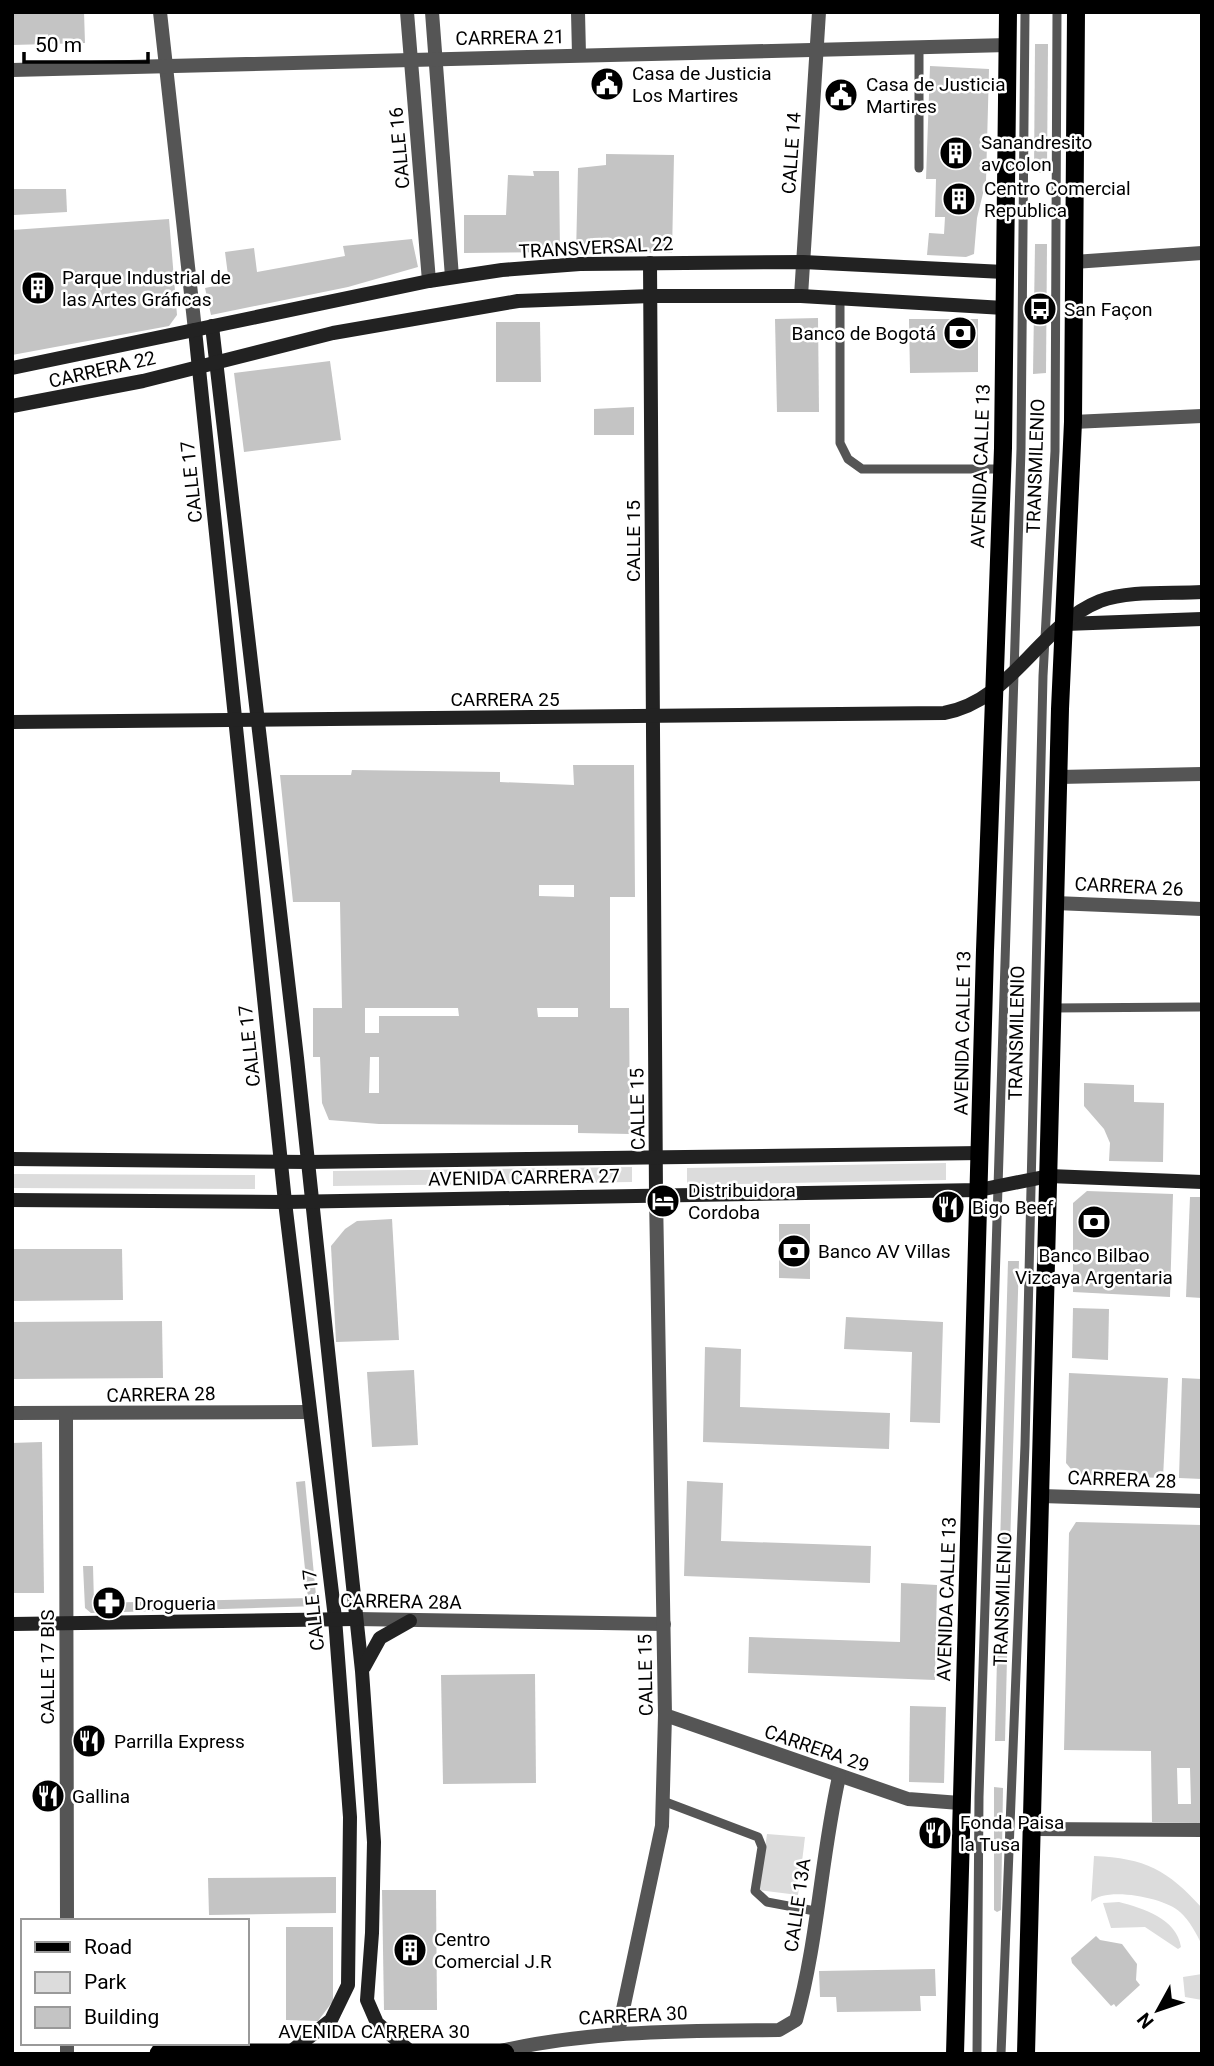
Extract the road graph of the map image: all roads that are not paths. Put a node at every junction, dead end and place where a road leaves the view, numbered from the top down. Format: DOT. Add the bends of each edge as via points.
graph roads {
  1 [pos="160,12"];
  2 [pos="407,12"];
  3 [pos="432,12"];
  4 [pos="578,12"];
  5 [pos="819,12"];
  6 [pos="1007,12"];
  7 [pos="1025,12"];
  8 [pos="1057,12"];
  9 [pos="1076,12"];
  10 [pos="1008,45"];
  11 [pos="919,47"];
  12 [pos="817,49"];
  13 [pos="579,55"];
  14 [pos="411,58"];
  15 [pos="435,58"];
  16 [pos="166,65"];
  17 [pos="12,70"];
  18 [pos="919,168"];
  19 [pos="1202,253"];
  20 [pos="803,261"];
  21 [pos="1074,262"];
  22 [pos="650,263"];
  23 [pos="1004,272"];
  24 [pos="452,277"];
  25 [pos="429,281"];
  26 [pos="651,296"];
  27 [pos="801,296"];
  28 [pos="840,298"];
  29 [pos="1004,308"];
  30 [pos="212,326"];
  31 [pos="195,330"];
  32 [pos="217,361"];
  33 [pos="199,366"];
  34 [pos="12,368"];
  35 [pos="12,406"];
  36 [pos="1202,416"];
  37 [pos="1073,422"];
  38 [pos="1002,469"];
  39 [pos="1202,593"];
  40 [pos="1202,619"];
  41 [pos="1063,624"];
  42 [pos="1045,642"];
  43 [pos="1013,673"];
  44 [pos="994,692"];
  45 [pos="652,717"];
  46 [pos="233,720"];
  47 [pos="257,720"];
  48 [pos="12,722"];
  49 [pos="1202,774"];
  50 [pos="1059,777"];
  51 [pos="1063,903"];
  52 [pos="1202,909"];
  53 [pos="1199,1007"];
  54 [pos="1053,1008"];
  55 [pos="981,1153"];
  56 [pos="657,1158"];
  57 [pos="12,1159"];
  58 [pos="281,1160"];
  59 [pos="308,1161"];
  60 [pos="1049,1176"];
  61 [pos="1030,1180"];
  62 [pos="1202,1182"];
  63 [pos="1000,1186"];
  64 [pos="979,1190"];
  65 [pos="656,1195"];
  66 [pos="12,1200"];
  67 [pos="310,1201"];
  68 [pos="285,1202"];
  69 [pos="310,1412"];
  70 [pos="12,1413"];
  71 [pos="66,1414"];
  72 [pos="1041,1496"];
  73 [pos="1202,1501"];
  74 [pos="334,1618"];
  75 [pos="356,1619"];
  76 [pos="410,1621"];
  77 [pos="12,1624"];
  78 [pos="664,1624"];
  79 [pos="66,1625"];
  80 [pos="362,1671"];
  81 [pos="665,1715"];
  82 [pos="839,1777"];
  83 [pos="663,1801"];
  84 [pos="960,1803"];
  85 [pos="1032,1829"];
  86 [pos="1202,1830"];
  87 [pos="815,1911"];
  88 [pos="67,1919"];
  89 [pos="779,2030"];
  90 [pos="618,2033"];
  91 [pos="286,2053"];
  92 [pos="412,2053"];
  93 [pos="160,2054"];
  94 [pos="490,2054"];
  95 [pos="504,2054"];
  96 [pos="955,2054"];
  97 [pos="977,2054"];
  98 [pos="1001,2054"];
  99 [pos="1026,2054"];
  1 -- 16 [label="street, CALLE 17"];
  2 -- 14 [label="street, CALLE 16"];
  3 -- 15 [label="street"];
  4 -- 13 [label="street"];
  5 -- 12 [label="street, CALLE 14"];
  6 -- 10 [label="main road, AVENIDA CALLE 13"];
  7 -- 43 [label="lane, TRANSMILENIO" via="1021,449"];
  8 -- 42 [label="lane, TRANSMILENIO" via="1056,417"];
  9 -- 21 [label="main road"];
  10 -- 11 [label="street, CARRERA 21"];
  10 -- 23 [label="main road, AVENIDA CALLE 13"];
  11 -- 12 [label="street, CARRERA 21"];
  11 -- 18 [label="lane"];
  12 -- 13 [label="street, CARRERA 21"];
  12 -- 20 [label="street, CALLE 14"];
  13 -- 15 [label="street, CARRERA 21"];
  14 -- 15 [label="street, CARRERA 21"];
  14 -- 16 [label="street, CARRERA 21"];
  14 -- 25 [label="street, CALLE 16"];
  15 -- 24 [label="street"];
  16 -- 17 [label="street, CARRERA 21"];
  16 -- 31 [label="street, CALLE 17"];
  19 -- 21 [label="street"];
  20 -- 22 [label="street, TRANSVERSAL 22"];
  20 -- 23 [label="street, TRANSVERSAL 22"];
  20 -- 27 [label="street, CALLE 14"];
  21 -- 37 [label="main road"];
  22 -- 24 [label="street, TRANSVERSAL 22" via="580,264"];
  22 -- 26 [label="street, CALLE 15"];
  23 -- 29 [label="main road, AVENIDA CALLE 13"];
  24 -- 25 [label="street, TRANSVERSAL 22"];
  25 -- 30 [label="street, TRANSVERSAL 22"];
  26 -- 27 [label="street"];
  26 -- 32 [label="street" via="470,307"];
  26 -- 45 [label="street, CALLE 15"];
  27 -- 28 [label="street"];
  28 -- 29 [label="street"];
  28 -- 38 [label="lane" via="840,443 848,459 862,469"];
  29 -- 38 [label="main road, AVENIDA CALLE 13"];
  30 -- 31 [label="street, TRANSVERSAL 22"];
  30 -- 32 [label="street, CALLE 17"];
  31 -- 33 [label="street, CALLE 17"];
  31 -- 34 [label="street, CARRERA 22"];
  32 -- 33 [label="street"];
  32 -- 47 [label="street, CALLE 17"];
  33 -- 35 [label="street, CARRERA 22"];
  33 -- 46 [label="street, CALLE 17"];
  36 -- 37 [label="street"];
  37 -- 41 [label="main road"];
  38 -- 44 [label="main road, AVENIDA CALLE 13"];
  39 -- 41 [label="street, CARRERA 25" via="1122,596 1100,601"];
  40 -- 41 [label="street"];
  41 -- 42 [label="street, CARRERA 25"];
  41 -- 50 [label="main road"];
  42 -- 43 [label="street, CARRERA 25"];
  42 -- 61 [label="lane, TRANSMILENIO"];
  43 -- 44 [label="street, CARRERA 25"];
  43 -- 63 [label="lane, TRANSMILENIO"];
  44 -- 45 [label="street, CARRERA 25" via="944,713"];
  44 -- 55 [label="main road, AVENIDA CALLE 13"];
  45 -- 47 [label="street, CARRERA 25"];
  45 -- 56 [label="street, CALLE 15"];
  46 -- 47 [label="street, CARRERA 25"];
  46 -- 48 [label="street, CARRERA 25"];
  46 -- 58 [label="street, CALLE 17"];
  47 -- 59 [label="street, CALLE 17"];
  49 -- 50 [label="street"];
  50 -- 51 [label="main road"];
  51 -- 52 [label="street, CARRERA 26"];
  51 -- 54 [label="main road"];
  53 -- 54 [label="lane"];
  54 -- 60 [label="main road"];
  55 -- 56 [label="street, AVENIDA CARRERA 27"];
  55 -- 64 [label="main road, AVENIDA CALLE 13"];
  56 -- 59 [label="street, AVENIDA CARRERA 27"];
  56 -- 65 [label="street, CALLE 15"];
  57 -- 58 [label="street, AVENIDA CARRERA 27"];
  58 -- 59 [label="street, AVENIDA CARRERA 27"];
  58 -- 68 [label="street, CALLE 17"];
  59 -- 67 [label="street, CALLE 17"];
  60 -- 61 [label="street, AVENIDA CARRERA 27"];
  60 -- 62 [label="street, AVENIDA CARRERA 27"];
  60 -- 72 [label="main road"];
  61 -- 63 [label="street, AVENIDA CARRERA 27"];
  61 -- 98 [label="lane, TRANSMILENIO" via="1023,1499"];
  63 -- 64 [label="street, AVENIDA CARRERA 27"];
  63 -- 97 [label="lane, TRANSMILENIO" via="980,1783"];
  64 -- 65 [label="street, AVENIDA CARRERA 27"];
  64 -- 84 [label="main road, AVENIDA CALLE 13"];
  65 -- 67 [label="street, AVENIDA CARRERA 27"];
  65 -- 78 [label="street, CALLE 15"];
  66 -- 68 [label="street, AVENIDA CARRERA 27"];
  67 -- 68 [label="street, AVENIDA CARRERA 27"];
  67 -- 75 [label="street, CALLE 17"];
  68 -- 69 [label="street, CALLE 17"];
  69 -- 71 [label="street, CARRERA 28"];
  69 -- 74 [label="street, CALLE 17"];
  70 -- 71 [label="street, CARRERA 28"];
  71 -- 79 [label="street, CALLE 17 BIS"];
  72 -- 73 [label="street, CARRERA 28"];
  72 -- 85 [label="main road"];
  74 -- 75 [label="street, CARRERA 28A"];
  74 -- 79 [label="street, CARRERA 28A"];
  74 -- 91 [label="street, CALLE 17" via="352,1855 348,1985 331,2020"];
  75 -- 76 [label="street, CARRERA 28A"];
  75 -- 80 [label="street, CALLE 17"];
  76 -- 78 [label="street, CARRERA 28A"];
  76 -- 80 [label="street" via="380,1638"];
  77 -- 79 [label="street, CARRERA 28A"];
  78 -- 81 [label="street, CALLE 15"];
  79 -- 88 [label="street, CALLE 17 BIS"];
  80 -- 92 [label="street, CALLE 17" via="374,1842 367,2000 377,2023"];
  81 -- 82 [label="street, CARRERA 29"];
  81 -- 83 [label="street, CALLE 15"];
  82 -- 84 [label="street, CARRERA 29" via="908,1799"];
  82 -- 87 [label="street, CALLE 13A"];
  83 -- 87 [label="lane" via="758,1837 762,1847 755,1891 767,1902"];
  83 -- 90 [label="street, CALLE 15" via="662,1826"];
  84 -- 96 [label="main road, AVENIDA CALLE 13"];
  85 -- 86 [label="street"];
  85 -- 99 [label="main road"];
  87 -- 89 [label="street, CALLE 13A" via="796,2020"];
  89 -- 90 [label="street, CARRERA 30"];
  90 -- 94 [label="street, CARRERA 30"];
  91 -- 92 [label="highway, AVENIDA CARRERA 30"];
  91 -- 93 [label="highway, AVENIDA CARRERA 30"];
  92 -- 94 [label="highway, AVENIDA CARRERA 30"];
  94 -- 95 [label="highway, AVENIDA CARRERA 30"];
}
